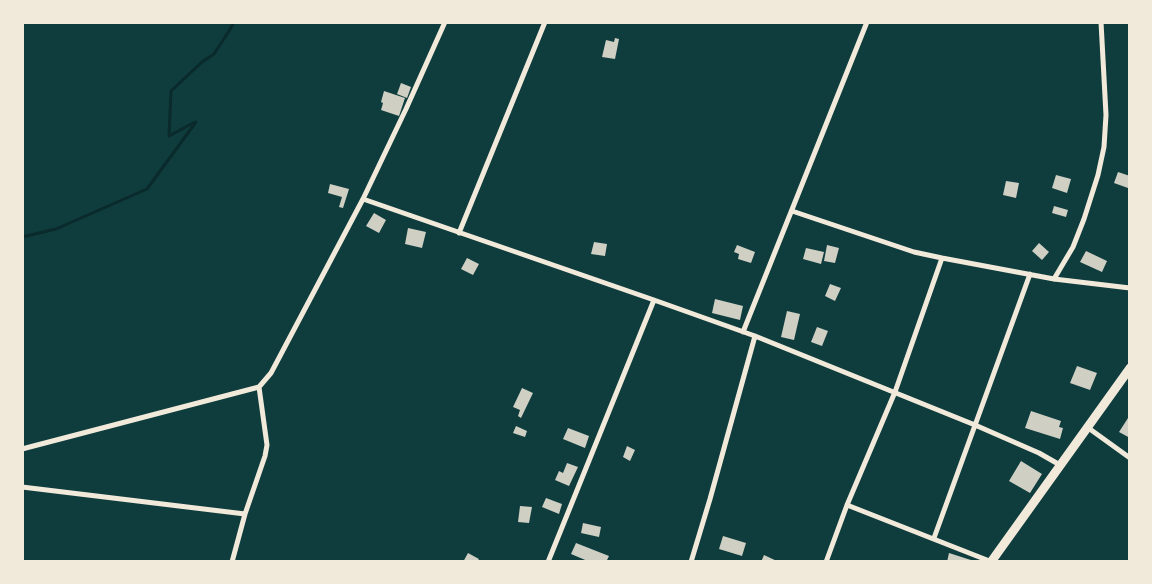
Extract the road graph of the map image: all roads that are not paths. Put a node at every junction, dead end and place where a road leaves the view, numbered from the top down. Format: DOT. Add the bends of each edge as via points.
graph roads {
  1 [pos="445,22"];
  2 [pos="545,22"];
  3 [pos="867,22"];
  4 [pos="1101,22"];
  5 [pos="363,199"];
  6 [pos="792,212"];
  7 [pos="459,233"];
  8 [pos="942,258"];
  9 [pos="1030,274"];
  10 [pos="1054,279"];
  11 [pos="1130,288"];
  12 [pos="654,300"];
  13 [pos="743,332"];
  14 [pos="755,336"];
  15 [pos="1130,368"];
  16 [pos="259,387"];
  17 [pos="895,392"];
  18 [pos="975,425"];
  19 [pos="1087,426"];
  20 [pos="22,449"];
  21 [pos="1130,458"];
  22 [pos="1060,465"];
  23 [pos="22,487"];
  24 [pos="847,505"];
  25 [pos="245,514"];
  26 [pos="934,538"];
  27 [pos="992,561"];
  28 [pos="232,562"];
  29 [pos="548,562"];
  30 [pos="691,562"];
  31 [pos="826,562"];
  1 -- 5 [label="street"];
  2 -- 7 [label="street"];
  3 -- 6 [label="street"];
  4 -- 10 [label="street" via="1106,115 1104,147 1084,219 1073,247"];
  5 -- 7 [label="street"];
  5 -- 16 [label="street" via="271,373"];
  6 -- 8 [label="street"];
  6 -- 13 [label="street"];
  7 -- 12 [label="street"];
  8 -- 9 [label="street"];
  8 -- 17 [label="street"];
  9 -- 10 [label="street"];
  9 -- 18 [label="street"];
  10 -- 11 [label="street"];
  12 -- 13 [label="street"];
  12 -- 29 [label="street"];
  13 -- 14 [label="street"];
  14 -- 17 [label="street"];
  14 -- 30 [label="street"];
  15 -- 19 [label="main road"];
  16 -- 20 [label="street"];
  16 -- 25 [label="street" via="267,445"];
  17 -- 18 [label="street"];
  17 -- 24 [label="street"];
  18 -- 22 [label="street"];
  18 -- 26 [label="street"];
  19 -- 21 [label="street"];
  19 -- 22 [label="main road"];
  22 -- 27 [label="main road"];
  23 -- 25 [label="street"];
  24 -- 26 [label="street"];
  24 -- 31 [label="street"];
  25 -- 28 [label="street"];
  26 -- 27 [label="street"];
}
